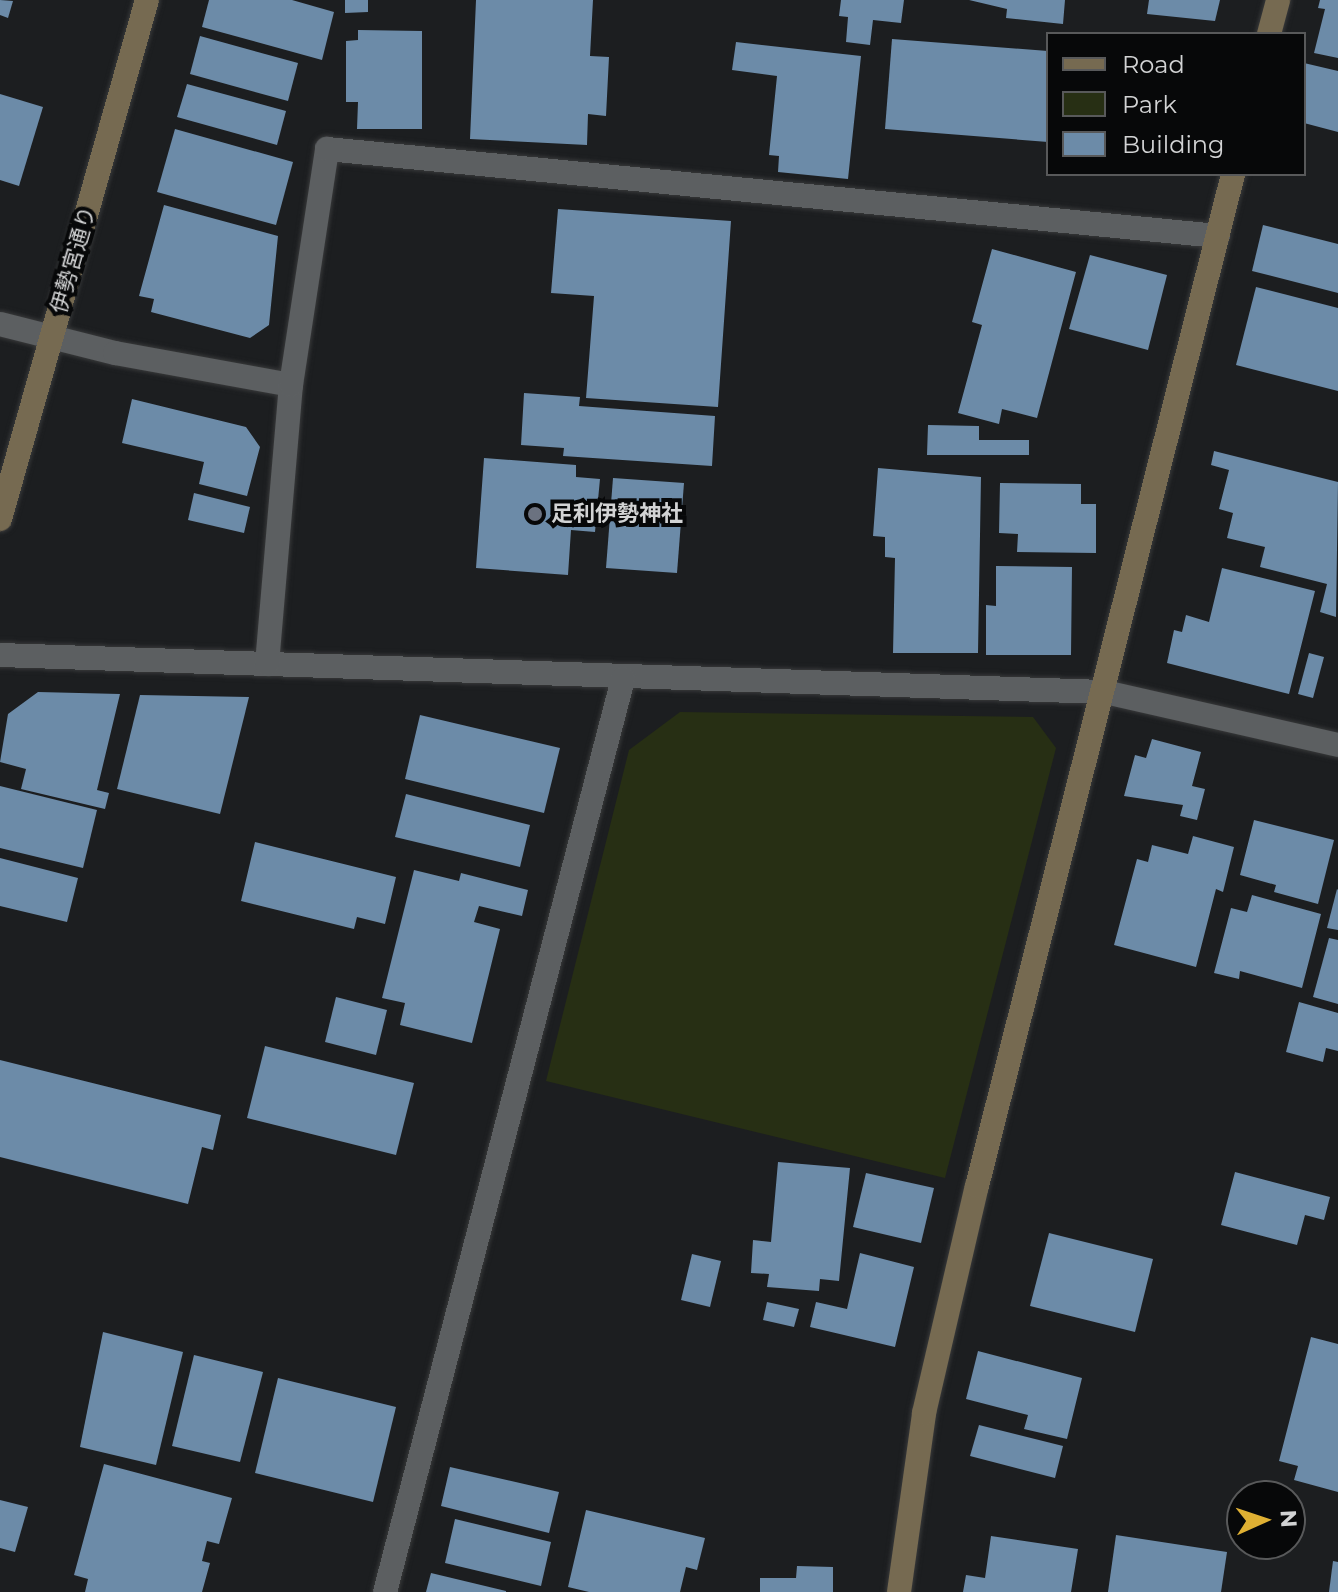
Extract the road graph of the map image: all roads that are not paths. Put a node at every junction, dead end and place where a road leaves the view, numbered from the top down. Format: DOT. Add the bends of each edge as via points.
graph roads {
  1 [pos="147,0"];
  2 [pos="1278,0"];
  3 [pos="1270,32"];
  4 [pos="1233,176"];
  5 [pos="1218,236"];
  6 [pos="0,324"];
  7 [pos="51,337"];
  8 [pos="291,385"];
  9 [pos="0,519"];
  10 [pos="0,655"];
  11 [pos="267,664"];
  12 [pos="623,679"];
  13 [pos="1105,692"];
  14 [pos="1338,745"];
  15 [pos="385,1592"];
  16 [pos="899,1592"];
  1 -- 7 [label="street, 伊勢宮通り"];
  2 -- 3 [label="street"];
  4 -- 5 [label="street"];
  5 -- 8 [label="street" via="327,149"];
  5 -- 13 [label="street"];
  6 -- 7 [label="street"];
  7 -- 8 [label="street"];
  7 -- 9 [label="street, 伊勢宮通り"];
  8 -- 11 [label="street"];
  10 -- 11 [label="street"];
  11 -- 12 [label="street"];
  12 -- 13 [label="street"];
  12 -- 15 [label="street"];
  13 -- 14 [label="street"];
  13 -- 16 [label="street" via="924,1413"];
}
